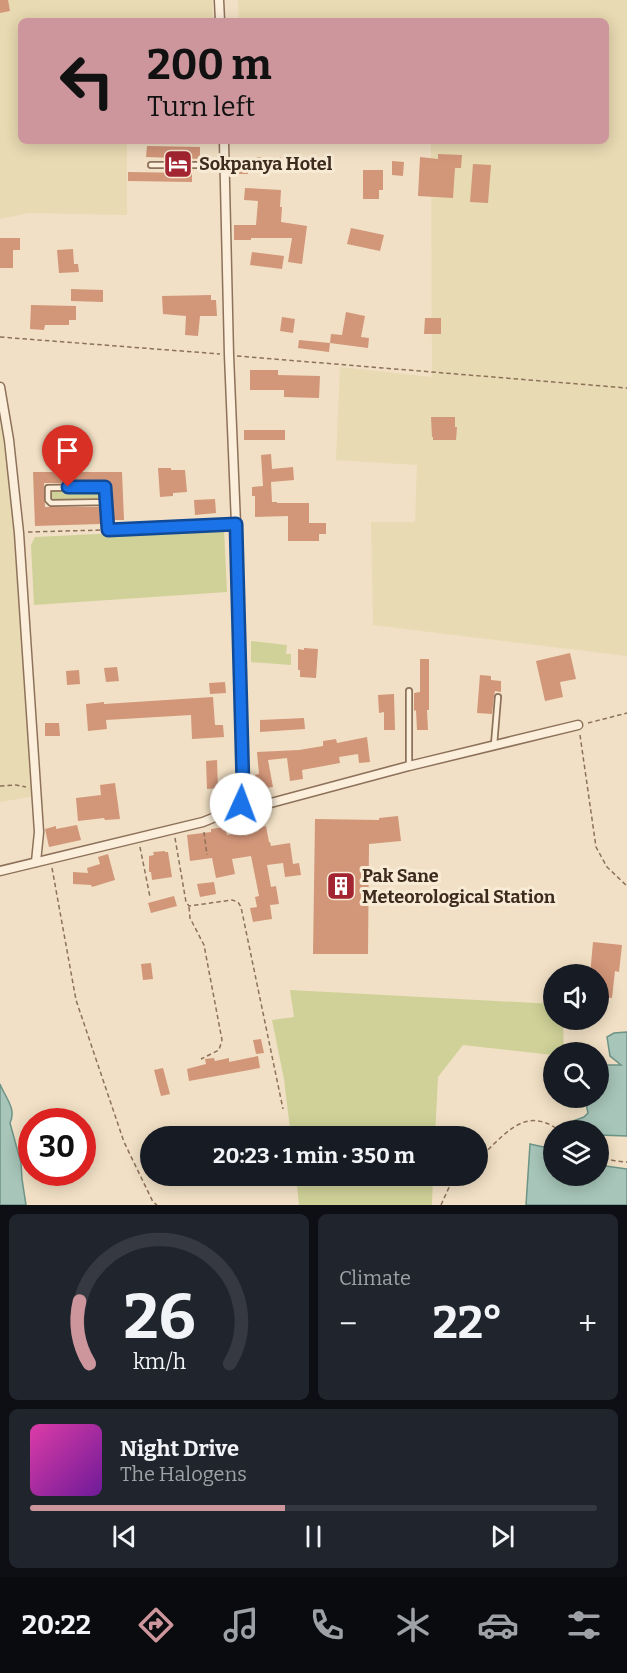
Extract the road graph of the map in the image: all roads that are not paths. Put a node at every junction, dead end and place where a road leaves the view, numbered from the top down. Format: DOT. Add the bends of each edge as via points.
graph roads {
  1 [pos="219,0"];
  2 [pos="220,18"];
  3 [pos="224,144"];
  4 [pos="151,165"];
  5 [pos="225,165"];
  6 [pos="0,387"];
  7 [pos="107,502"];
  8 [pos="236,524"];
  9 [pos="409,691"];
  10 [pos="498,697"];
  11 [pos="578,725"];
  12 [pos="494,745"];
  13 [pos="409,766"];
  14 [pos="241,804"];
  15 [pos="36,862"];
  16 [pos="0,871"];
  1 -- 2 [label="street"];
  3 -- 5 [label="street"];
  4 -- 5 [label="lane"];
  5 -- 8 [label="street"];
  6 -- 15 [label="street" via="19,533 39,832"];
  7 -- 7 [label="lane" via="105,487 47,490 51,503"];
  7 -- 8 [label="lane" via="108,530"];
  8 -- 14 [label="street"];
  9 -- 13 [label="lane"];
  10 -- 12 [label="lane"];
  11 -- 12 [label="street"];
  12 -- 13 [label="street"];
  13 -- 14 [label="street" via="267,804"];
  14 -- 15 [label="street" via="203,822"];
  15 -- 16 [label="street"];
}
